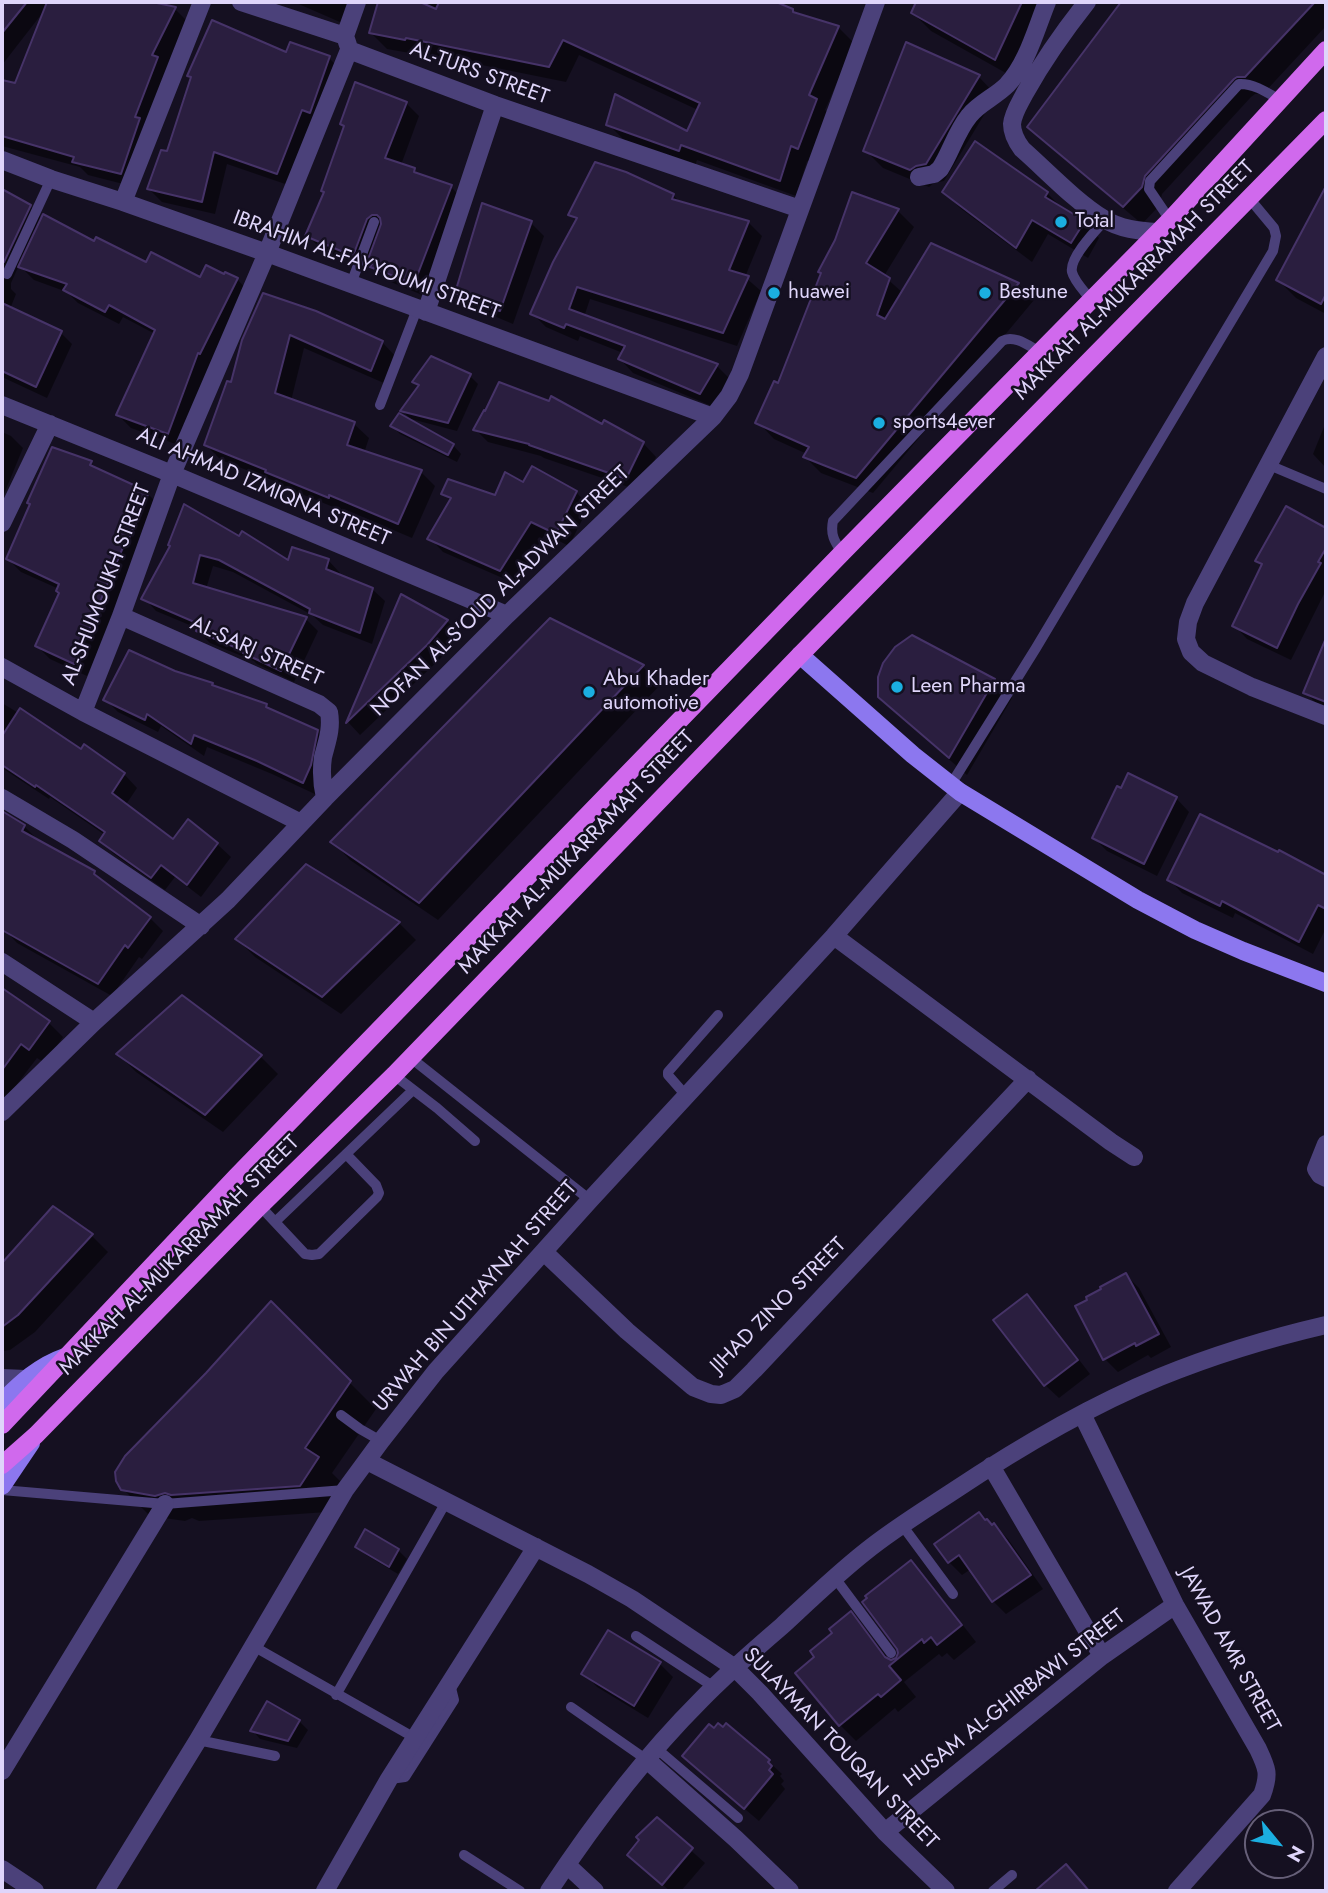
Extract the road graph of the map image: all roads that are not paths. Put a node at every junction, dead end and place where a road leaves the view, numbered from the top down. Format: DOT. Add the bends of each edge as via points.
graph roads {
  1 [pos="202,2"];
  2 [pos="241,2"];
  3 [pos="357,2"];
  4 [pos="876,2"];
  5 [pos="1047,2"];
  6 [pos="1087,2"];
  7 [pos="347,43"];
  8 [pos="1326,50"];
  9 [pos="1280,100"];
  10 [pos="495,105"];
  11 [pos="1326,105"];
  12 [pos="1326,120"];
  13 [pos="2,160"];
  14 [pos="1284,163"];
  15 [pos="919,177"];
  16 [pos="51,179"];
  17 [pos="1249,198"];
  18 [pos="123,202"];
  19 [pos="800,209"];
  20 [pos="1105,220"];
  21 [pos="374,222"];
  22 [pos="1163,226"];
  23 [pos="267,253"];
  24 [pos="7,274"];
  25 [pos="351,284"];
  26 [pos="1091,300"];
  27 [pos="421,311"];
  28 [pos="1040,352"];
  29 [pos="1326,356"];
  30 [pos="1321,379"];
  31 [pos="2,405"];
  32 [pos="380,405"];
  33 [pos="713,417"];
  34 [pos="50,424"];
  35 [pos="1269,465"];
  36 [pos="172,474"];
  37 [pos="1326,489"];
  38 [pos="2,523"];
  39 [pos="842,553"];
  40 [pos="506,615"];
  41 [pos="121,616"];
  42 [pos="800,655"];
  43 [pos="2,667"];
  44 [pos="83,712"];
  45 [pos="1326,716"];
  46 [pos="955,789"];
  47 [pos="2,797"];
  48 [pos="325,798"];
  49 [pos="301,823"];
  50 [pos="201,926"];
  51 [pos="834,936"];
  52 [pos="2,962"];
  53 [pos="1326,983"];
  54 [pos="718,1014"];
  55 [pos="93,1023"];
  56 [pos="411,1058"];
  57 [pos="394,1075"];
  58 [pos="1028,1079"];
  59 [pos="413,1090"];
  60 [pos="688,1093"];
  61 [pos="2,1112"];
  62 [pos="475,1141"];
  63 [pos="1326,1144"];
  64 [pos="346,1154"];
  65 [pos="1134,1157"];
  66 [pos="1326,1178"];
  67 [pos="590,1200"];
  68 [pos="260,1206"];
  69 [pos="275,1222"];
  70 [pos="544,1252"];
  71 [pos="1326,1325"];
  72 [pos="65,1357"];
  73 [pos="2,1377"];
  74 [pos="24,1379"];
  75 [pos="2,1402"];
  76 [pos="1082,1414"];
  77 [pos="341,1415"];
  78 [pos="2,1425"];
  79 [pos="36,1435"];
  80 [pos="381,1441"];
  81 [pos="367,1461"];
  82 [pos="2,1465"];
  83 [pos="991,1466"];
  84 [pos="2,1488"];
  85 [pos="345,1490"];
  86 [pos="446,1503"];
  87 [pos="165,1504"];
  88 [pos="902,1525"];
  89 [pos="536,1548"];
  90 [pos="835,1578"];
  91 [pos="953,1594"];
  92 [pos="1175,1605"];
  93 [pos="636,1636"];
  94 [pos="253,1646"];
  95 [pos="891,1653"];
  96 [pos="1102,1656"];
  97 [pos="735,1668"];
  98 [pos="450,1684"];
  99 [pos="714,1687"];
  100 [pos="336,1695"];
  101 [pos="571,1707"];
  102 [pos="415,1738"];
  103 [pos="198,1740"];
  104 [pos="651,1754"];
  105 [pos="275,1756"];
  106 [pos="2,1771"];
  107 [pos="389,1779"];
  108 [pos="738,1818"];
  109 [pos="885,1832"];
  110 [pos="464,1855"];
  111 [pos="2,1869"];
  112 [pos="1012,1875"];
  113 [pos="558,1878"];
  114 [pos="35,1891"];
  115 [pos="105,1891"];
  116 [pos="325,1891"];
  117 [pos="520,1891"];
  118 [pos="595,1891"];
  119 [pos="790,1891"];
  120 [pos="946,1891"];
  121 [pos="993,1891"];
  122 [pos="1177,1891"];
  1 -- 18 [label="street"];
  2 -- 7 [label="street, AL-TURS STREET"];
  3 -- 7 [label="street"];
  4 -- 19 [label="street, NOFAN AL-S'OUD AL-ADWAN STREET"];
  5 -- 15 [label="street" via="1015,75 967,118 940,169"];
  6 -- 20 [label="street" via="1036,73 1012,124 1022,149"];
  7 -- 10 [label="street, AL-TURS STREET"];
  7 -- 23 [label="street"];
  8 -- 9 [label="main road, MAKKAH AL-MUKARRAMAH STREET"];
  9 -- 22 [label="main road, MAKKAH AL-MUKARRAMAH STREET"];
  9 -- 22 [label="lane" via="1239,83 1150,180"];
  10 -- 19 [label="street, AL-TURS STREET"];
  10 -- 27 [label="street"];
  11 -- 14 [label="main road"];
  12 -- 14 [label="main road, MAKKAH AL-MUKARRAMAH STREET"];
  13 -- 16 [label="street, IBRAHIM AL-FAYYOUMI STREET"];
  14 -- 17 [label="main road, MAKKAH AL-MUKARRAMAH STREET"];
  16 -- 18 [label="street, IBRAHIM AL-FAYYOUMI STREET"];
  16 -- 24 [label="lane"];
  17 -- 42 [label="main road, MAKKAH AL-MUKARRAMAH STREET"];
  17 -- 46 [label="lane" via="1274,228 1273,251"];
  18 -- 23 [label="street, IBRAHIM AL-FAYYOUMI STREET"];
  19 -- 33 [label="street, NOFAN AL-S'OUD AL-ADWAN STREET" via="740,374"];
  20 -- 22 [label="street" via="1130,229"];
  20 -- 26 [label="lane" via="1072,265"];
  21 -- 25 [label="lane"];
  22 -- 26 [label="main road, MAKKAH AL-MUKARRAMAH STREET"];
  23 -- 25 [label="street, IBRAHIM AL-FAYYOUMI STREET"];
  23 -- 36 [label="street, AL-SHUMOUKH STREET"];
  25 -- 27 [label="street, IBRAHIM AL-FAYYOUMI STREET"];
  26 -- 28 [label="main road, MAKKAH AL-MUKARRAMAH STREET"];
  27 -- 32 [label="lane"];
  27 -- 33 [label="street, IBRAHIM AL-FAYYOUMI STREET"];
  28 -- 39 [label="main road, MAKKAH AL-MUKARRAMAH STREET"];
  28 -- 39 [label="lane" via="1015,339 1002,341 833,521 832,537"];
  29 -- 30 [label="street"];
  30 -- 35 [label="street"];
  31 -- 34 [label="street, ALI AHMAD IZMIQNA STREET"];
  33 -- 40 [label="street, NOFAN AL-S'OUD AL-ADWAN STREET"];
  34 -- 36 [label="street, ALI AHMAD IZMIQNA STREET"];
  34 -- 38 [label="street"];
  35 -- 37 [label="lane"];
  35 -- 45 [label="street" via="1195,603 1186,639 1203,663"];
  36 -- 40 [label="street, ALI AHMAD IZMIQNA STREET"];
  36 -- 41 [label="street, AL-SHUMOUKH STREET"];
  39 -- 72 [label="main road, MAKKAH AL-MUKARRAMAH STREET"];
  40 -- 48 [label="street, NOFAN AL-S'OUD AL-ADWAN STREET"];
  41 -- 44 [label="street, AL-SHUMOUKH STREET"];
  41 -- 48 [label="street, AL-SARJ STREET" via="329,712 331,733 322,771"];
  42 -- 46 [label="street"];
  42 -- 56 [label="main road, MAKKAH AL-MUKARRAMAH STREET"];
  43 -- 44 [label="street"];
  44 -- 49 [label="street"];
  46 -- 51 [label="street, URWAH BIN UTHAYNAH STREET"];
  46 -- 53 [label="street" via="1195,930"];
  47 -- 50 [label="street"];
  48 -- 49 [label="street, NOFAN AL-S'OUD AL-ADWAN STREET"];
  49 -- 50 [label="street, NOFAN AL-S'OUD AL-ADWAN STREET"];
  50 -- 55 [label="street, NOFAN AL-S'OUD AL-ADWAN STREET"];
  51 -- 58 [label="street"];
  51 -- 60 [label="street, URWAH BIN UTHAYNAH STREET"];
  52 -- 55 [label="street"];
  54 -- 60 [label="lane" via="668,1072"];
  55 -- 61 [label="street, NOFAN AL-S'OUD AL-ADWAN STREET"];
  56 -- 57 [label="main road, MAKKAH AL-MUKARRAMAH STREET"];
  56 -- 67 [label="lane"];
  57 -- 59 [label="lane"];
  57 -- 68 [label="main road, MAKKAH AL-MUKARRAMAH STREET"];
  58 -- 65 [label="street"];
  58 -- 70 [label="street, JIHAD ZINO STREET" via="754,1370 735,1389 721,1395 693,1387"];
  59 -- 62 [label="lane"];
  59 -- 64 [label="lane"];
  60 -- 67 [label="street, URWAH BIN UTHAYNAH STREET"];
  63 -- 66 [label="street" via="1316,1169"];
  64 -- 69 [label="lane"];
  64 -- 69 [label="lane" via="379,1193 324,1250 305,1254"];
  67 -- 70 [label="street, URWAH BIN UTHAYNAH STREET"];
  68 -- 69 [label="lane"];
  68 -- 79 [label="main road, MAKKAH AL-MUKARRAMAH STREET"];
  70 -- 80 [label="street, URWAH BIN UTHAYNAH STREET" via="436,1371"];
  71 -- 76 [label="street" via="1158,1377"];
  72 -- 74 [label="street, MAKKAH AL-MUKARRAMAH STREET"];
  72 -- 78 [label="main road, MAKKAH AL-MUKARRAMAH STREET"];
  73 -- 74 [label="street"];
  74 -- 75 [label="street, MAKKAH AL-MUKARRAMAH STREET"];
  76 -- 83 [label="street"];
  76 -- 92 [label="street, JAWAD AMR STREET"];
  77 -- 80 [label="lane"];
  79 -- 82 [label="main road, MAKKAH AL-MUKARRAMAH STREET"];
  79 -- 84 [label="street, MAKKAH AL-MUKARRAMAH STREET"];
  80 -- 81 [label="street, URWAH BIN UTHAYNAH STREET"];
  81 -- 85 [label="street, URWAH BIN UTHAYNAH STREET"];
  81 -- 86 [label="street, SULAYMAN TOUQAN STREET"];
  83 -- 88 [label="street"];
  83 -- 96 [label="street"];
  84 -- 87 [label="lane"];
  85 -- 87 [label="lane"];
  85 -- 94 [label="street, URWAH BIN UTHAYNAH STREET"];
  86 -- 89 [label="street, SULAYMAN TOUQAN STREET"];
  86 -- 100 [label="lane"];
  87 -- 106 [label="street"];
  88 -- 90 [label="street"];
  88 -- 91 [label="lane"];
  89 -- 97 [label="street, SULAYMAN TOUQAN STREET" via="632,1599"];
  89 -- 98 [label="street"];
  90 -- 95 [label="lane"];
  90 -- 97 [label="street"];
  92 -- 96 [label="street, HUSAM AL-GHIRBAWI STREET"];
  92 -- 122 [label="street, JAWAD AMR STREET" via="1258,1749 1267,1780 1262,1795"];
  93 -- 99 [label="lane"];
  94 -- 100 [label="lane"];
  94 -- 103 [label="street, URWAH BIN UTHAYNAH STREET"];
  96 -- 109 [label="street, HUSAM AL-GHIRBAWI STREET"];
  97 -- 99 [label="street"];
  97 -- 109 [label="street, SULAYMAN TOUQAN STREET"];
  98 -- 102 [label="street"];
  98 -- 107 [label="lane" via="454,1700 405,1777"];
  99 -- 104 [label="street"];
  100 -- 102 [label="lane"];
  101 -- 104 [label="lane"];
  102 -- 107 [label="street"];
  103 -- 105 [label="lane"];
  103 -- 115 [label="street, URWAH BIN UTHAYNAH STREET"];
  104 -- 108 [label="lane"];
  104 -- 113 [label="street"];
  104 -- 119 [label="street"];
  107 -- 116 [label="street"];
  109 -- 120 [label="street, SULAYMAN TOUQAN STREET"];
  110 -- 117 [label="lane"];
  111 -- 114 [label="street"];
  112 -- 121 [label="lane"];
  113 -- 118 [label="street"];
}
